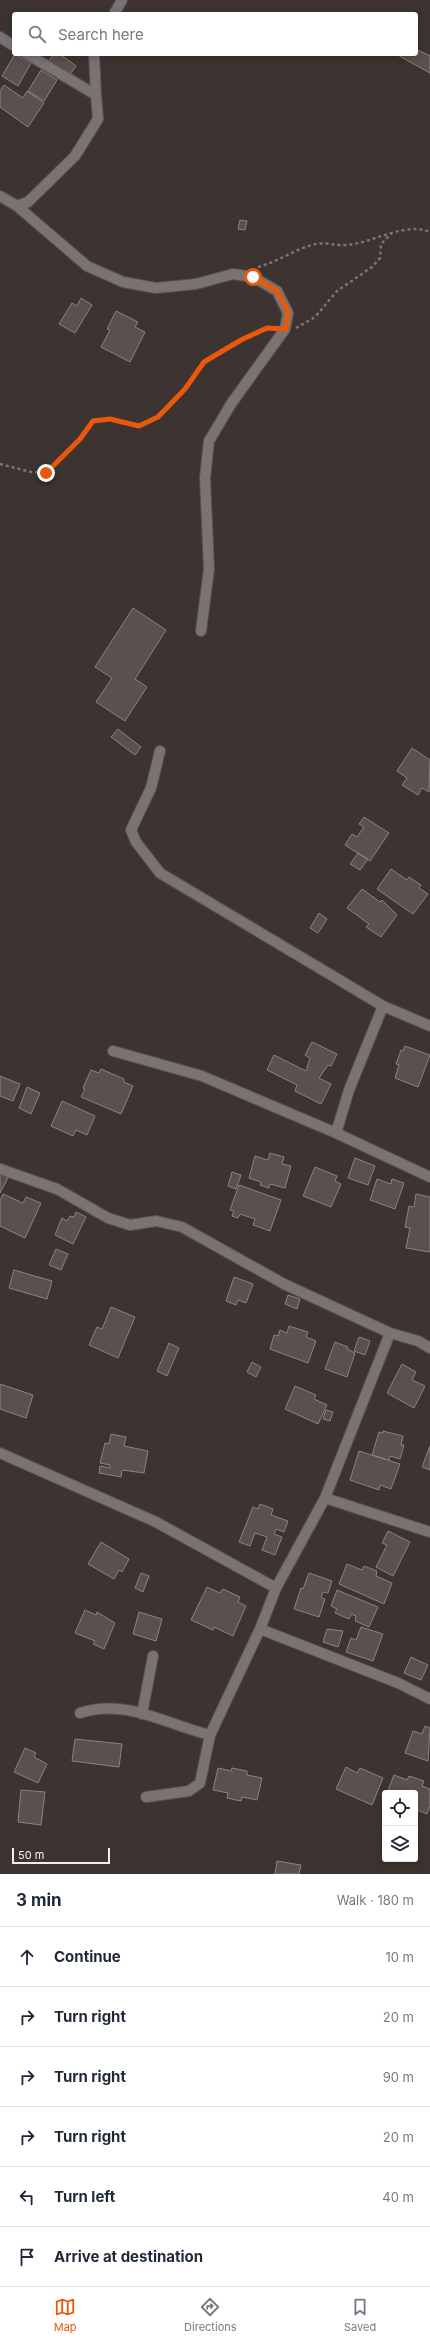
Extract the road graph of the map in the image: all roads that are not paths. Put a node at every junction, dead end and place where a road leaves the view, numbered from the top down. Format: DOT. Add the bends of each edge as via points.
graph roads {
  1 [pos="122,0"];
  2 [pos="115,12"];
  3 [pos="0,37"];
  4 [pos="12,45"];
  5 [pos="29,56"];
  6 [pos="94,56"];
  7 [pos="96,95"];
  8 [pos="0,196"];
  9 [pos="17,206"];
  10 [pos="202,631"];
  11 [pos="160,752"];
  12 [pos="384,1006"];
  13 [pos="430,1026"];
  14 [pos="114,1051"];
  15 [pos="336,1133"];
  16 [pos="0,1169"];
  17 [pos="430,1177"];
  18 [pos="390,1333"];
  19 [pos="430,1348"];
  20 [pos="0,1453"];
  21 [pos="324,1498"];
  22 [pos="430,1532"];
  23 [pos="276,1588"];
  24 [pos="260,1629"];
  25 [pos="153,1656"];
  26 [pos="430,1699"];
  27 [pos="80,1713"];
  28 [pos="142,1714"];
  29 [pos="210,1735"];
  30 [pos="146,1797"];
  1 -- 2 [label="street"];
  3 -- 4 [label="street"];
  5 -- 7 [label="street"];
  6 -- 7 [label="street"];
  7 -- 9 [label="street" via="98,119 75,156 28,202"];
  8 -- 9 [label="street"];
  9 -- 10 [label="street" via="87,266 123,282 156,288 196,284 233,274 253,277 277,291 288,312 286,329 231,404 209,441 205,478 210,569"];
  11 -- 12 [label="street" via="151,788 131,830 136,842 160,873"];
  12 -- 13 [label="street"];
  12 -- 15 [label="street" via="349,1090"];
  14 -- 15 [label="street" via="202,1076"];
  15 -- 17 [label="street"];
  16 -- 18 [label="street" via="57,1189 108,1218 130,1224 156,1221 182,1227 284,1284"];
  18 -- 19 [label="street" via="418,1341"];
  18 -- 21 [label="street"];
  20 -- 23 [label="street" via="156,1522"];
  21 -- 22 [label="street"];
  21 -- 23 [label="street"];
  23 -- 24 [label="street"];
  24 -- 26 [label="street" via="398,1683"];
  24 -- 29 [label="street"];
  25 -- 28 [label="street"];
  27 -- 28 [label="street" via="93,1709 122,1708"];
  28 -- 29 [label="street"];
  29 -- 30 [label="street" via="200,1783 189,1791"];
}
